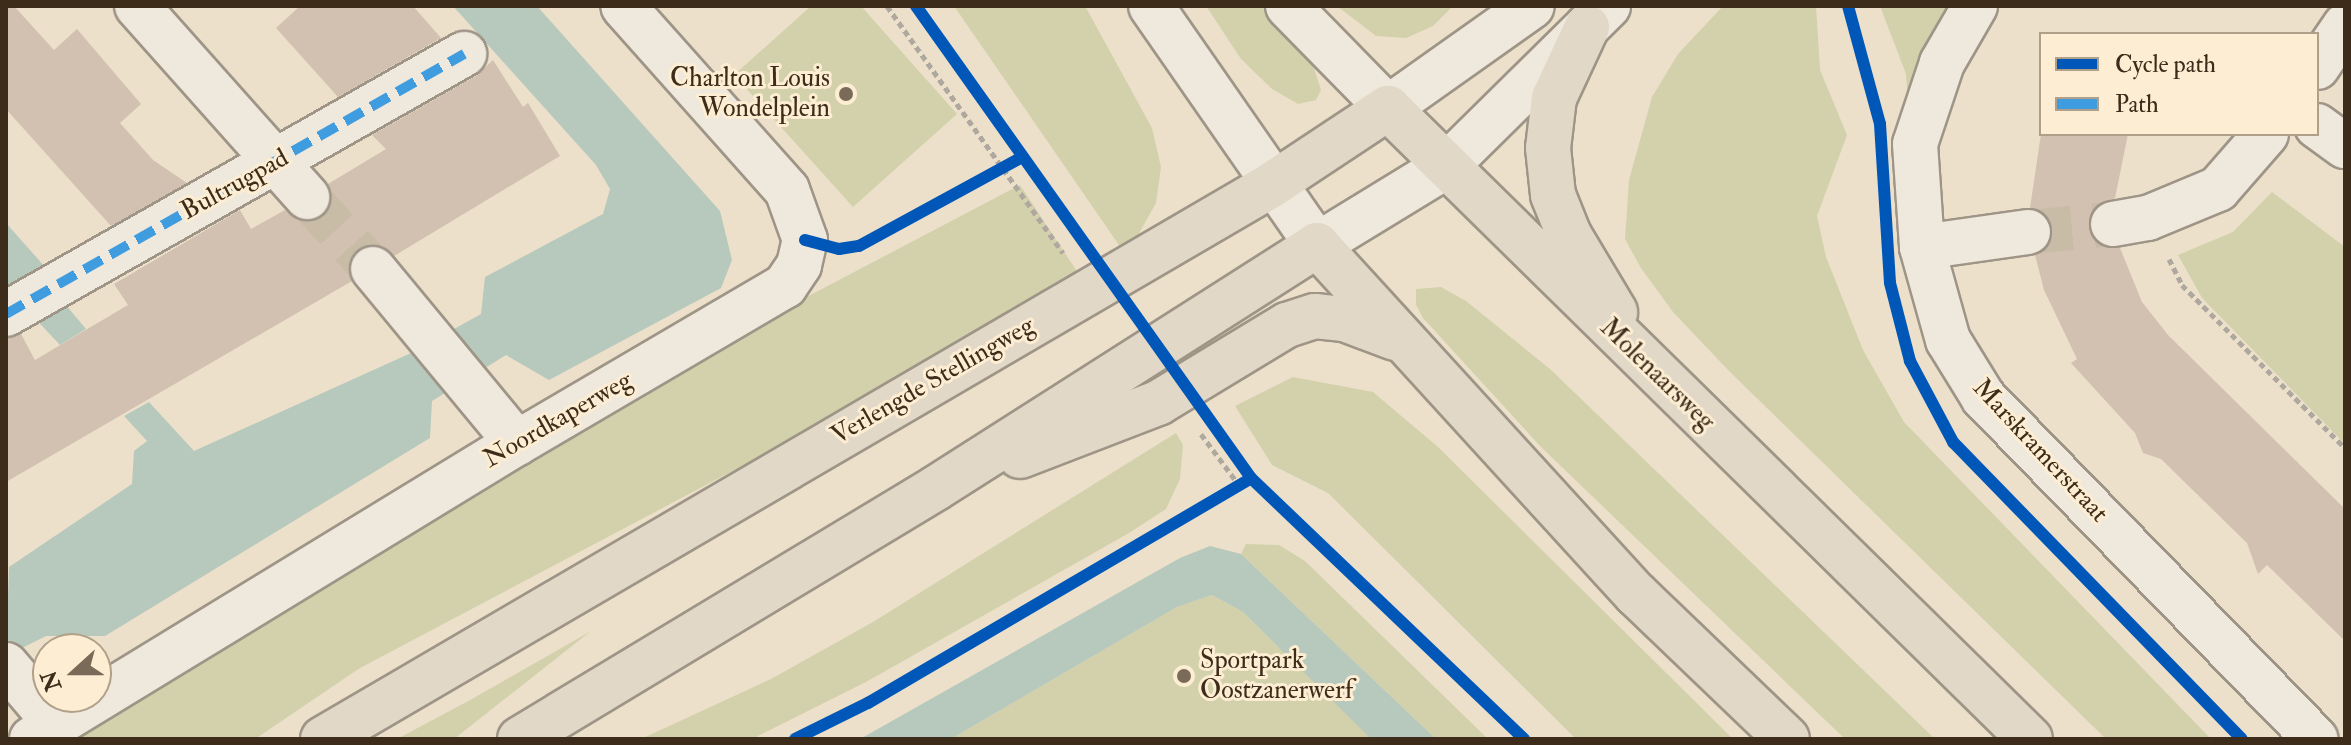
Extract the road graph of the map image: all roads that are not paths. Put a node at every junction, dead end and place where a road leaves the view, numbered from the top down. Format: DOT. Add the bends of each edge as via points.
graph roads {
  1 [pos="137,6"];
  2 [pos="623,6"];
  3 [pos="1151,6"];
  4 [pos="1288,6"];
  5 [pos="1532,6"];
  6 [pos="1975,6"];
  7 [pos="1597,17"];
  8 [pos="2345,26"];
  9 [pos="464,54"];
  10 [pos="2319,64"];
  11 [pos="1388,108"];
  12 [pos="2319,127"];
  13 [pos="2264,136"];
  14 [pos="2345,146"];
  15 [pos="275,163"];
  16 [pos="1445,167"];
  17 [pos="1273,184"];
  18 [pos="307,197"];
  19 [pos="2131,221"];
  20 [pos="2028,232"];
  21 [pos="1317,245"];
  22 [pos="1922,247"];
  23 [pos="373,269"];
  24 [pos="11,312"];
  25 [pos="1398,339"];
  26 [pos="1644,362"];
  27 [pos="517,443"];
  28 [pos="936,488"];
  29 [pos="6,665"];
  30 [pos="45,732"];
  31 [pos="323,739"];
  32 [pos="520,739"];
  33 [pos="1787,739"];
  34 [pos="2030,739"];
  35 [pos="2316,739"];
  1 -- 15 [label="street"];
  2 -- 27 [label="street, Noordkaperweg" via="787,190 805,240 799,265 767,301"];
  3 -- 17 [label="street"];
  4 -- 11 [label="street, Molenaarsweg"];
  5 -- 11 [label="street, Verlengde Stellingweg"];
  6 -- 22 [label="street, Marskramerstraat" via="1942,63 1915,144"];
  7 -- 16 [label="street"];
  7 -- 26 [label="main road" via="1554,98 1548,148 1553,195 1569,235"];
  8 -- 10 [label="street"];
  9 -- 15 [label="street, Bultrugpad"];
  11 -- 16 [label="main road, Molenaarsweg"];
  11 -- 17 [label="main road, Verlengde Stellingweg"];
  12 -- 14 [label="street"];
  13 -- 19 [label="street" via="2218,189"];
  15 -- 18 [label="street"];
  15 -- 24 [label="street, Bultrugpad"];
  16 -- 21 [label="street"];
  16 -- 26 [label="main road, Molenaarsweg"];
  17 -- 21 [label="street"];
  17 -- 31 [label="main road, Verlengde Stellingweg"];
  20 -- 22 [label="street"];
  21 -- 25 [label="main road"];
  21 -- 28 [label="main road"];
  22 -- 35 [label="street, Marskramerstraat" via="1948,340 1983,397"];
  23 -- 27 [label="street"];
  25 -- 28 [label="main road" via="1344,319 1315,316 1287,325 1158,403"];
  25 -- 33 [label="main road" via="1636,594"];
  26 -- 34 [label="main road, Molenaarsweg"];
  27 -- 30 [label="street, Noordkaperweg"];
  28 -- 32 [label="main road"];
  29 -- 30 [label="street"];
}
